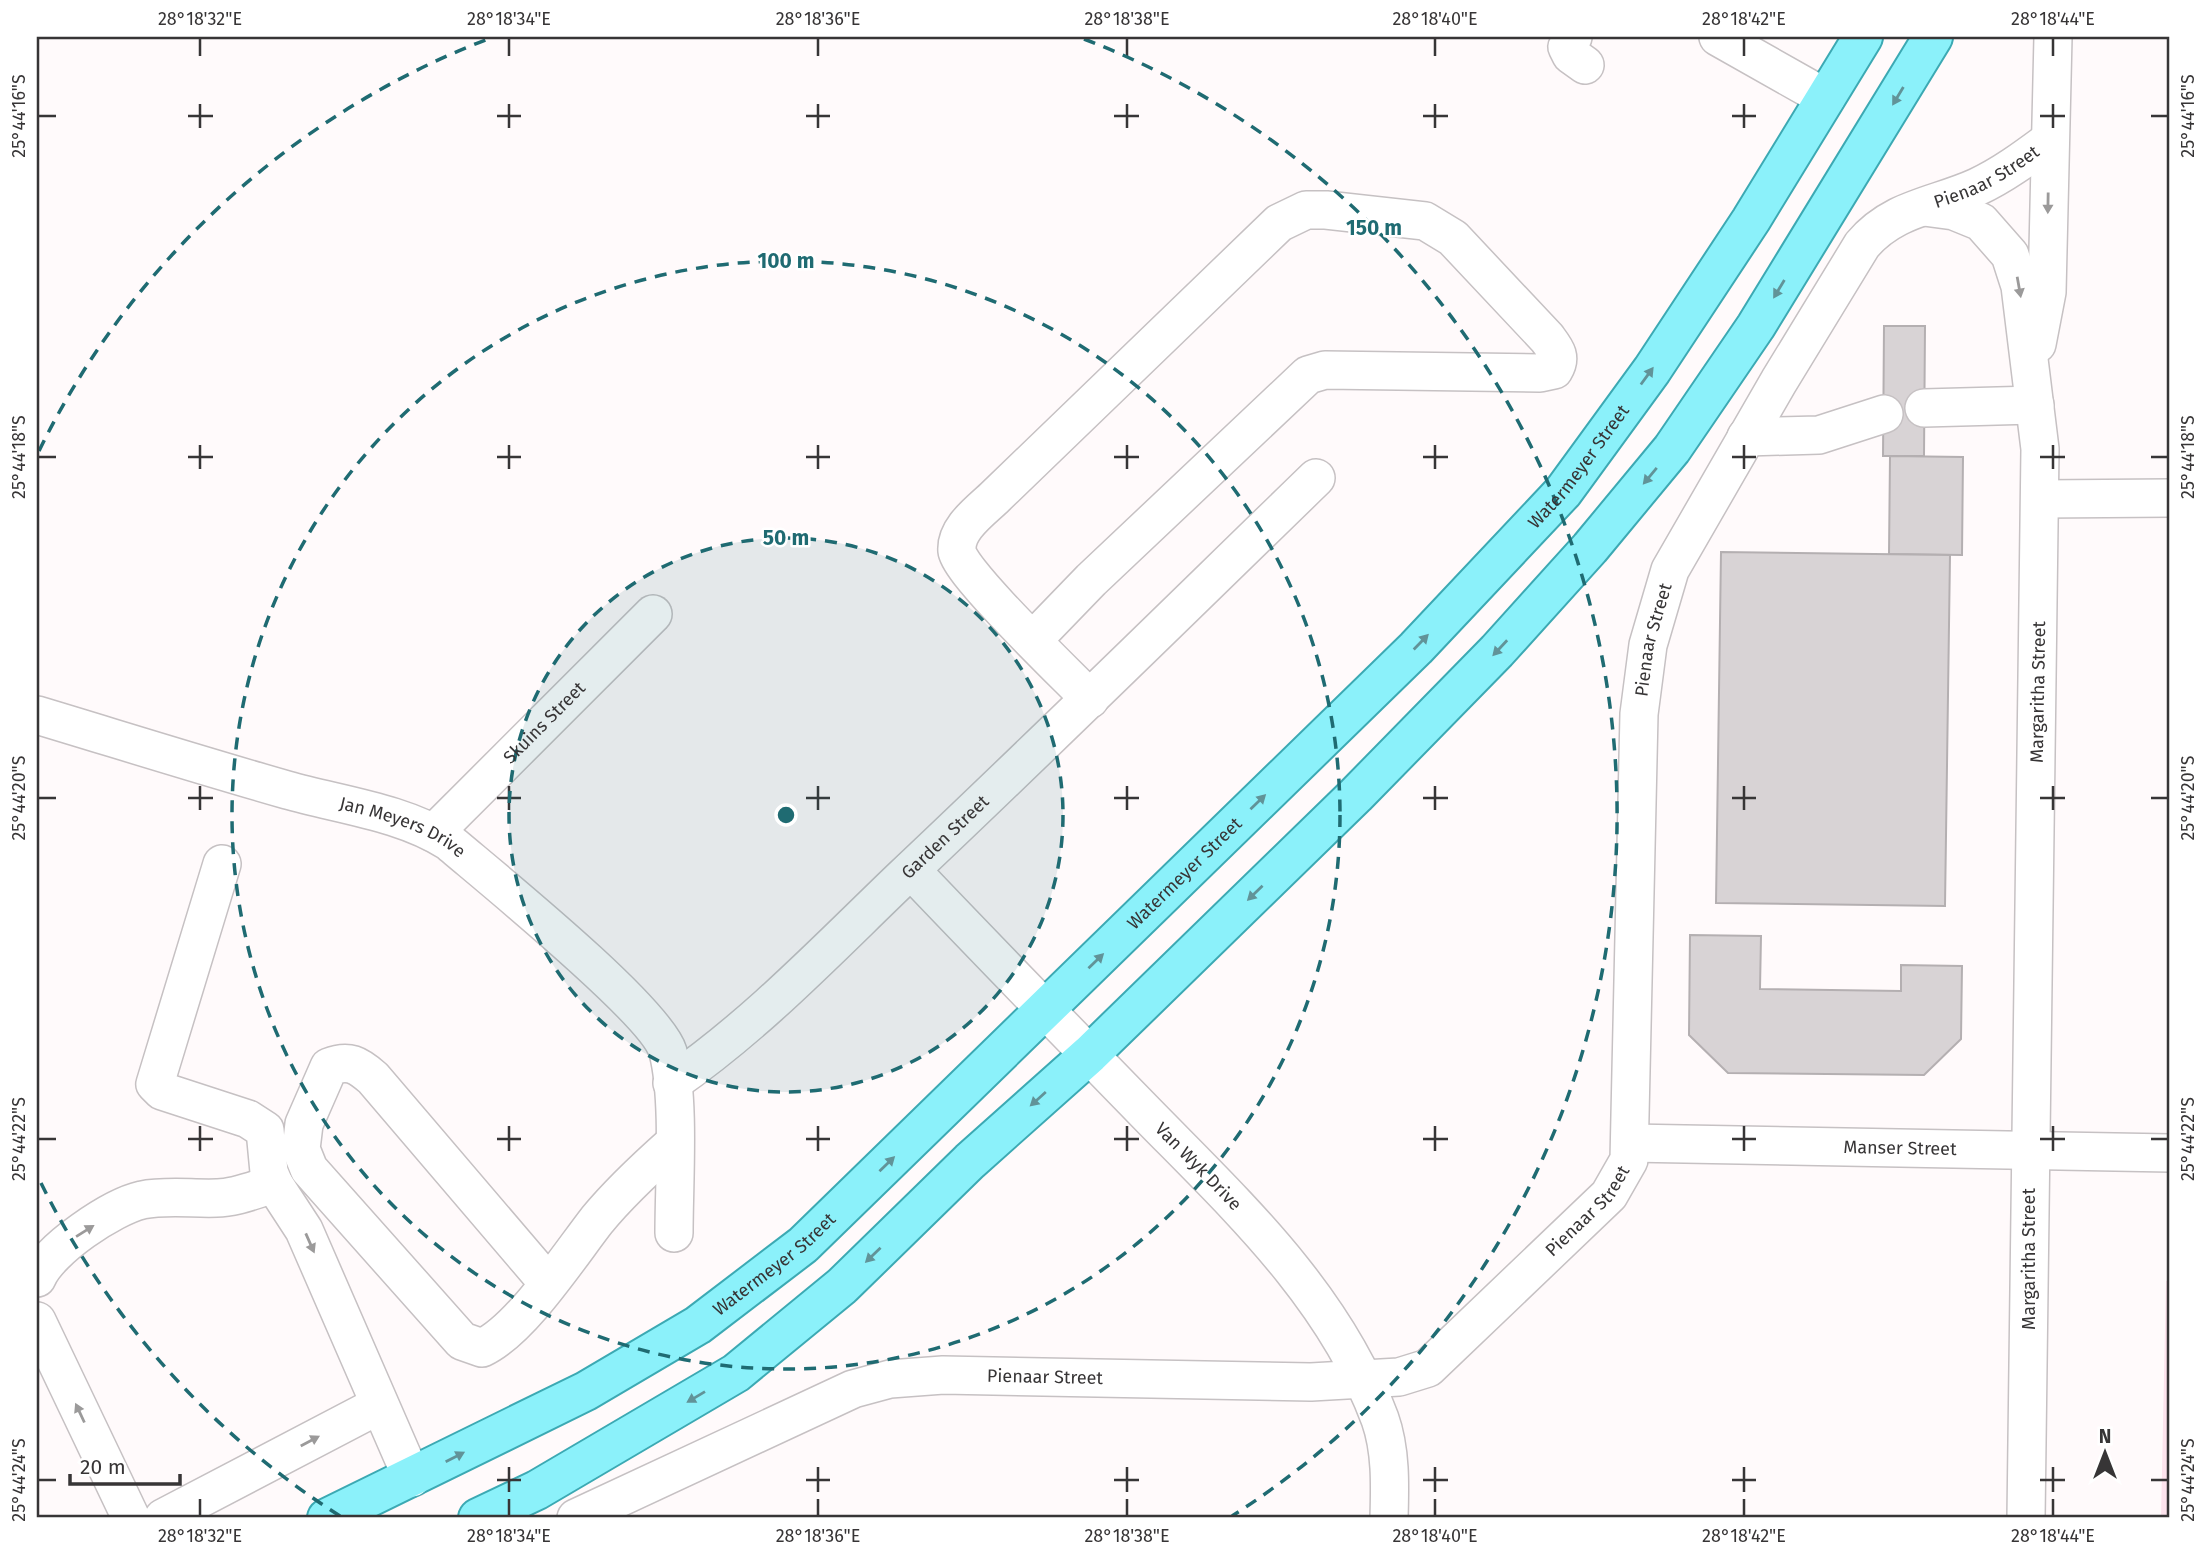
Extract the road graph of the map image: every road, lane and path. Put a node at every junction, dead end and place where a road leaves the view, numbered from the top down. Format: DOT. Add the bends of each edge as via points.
graph roads {
  1 [pos="1718,37"];
  2 [pos="1863,37"];
  3 [pos="1933,37"];
  4 [pos="2053,37"];
  5 [pos="1826,98"];
  6 [pos="2050,140"];
  7 [pos="1920,206"];
  8 [pos="2031,361"];
  9 [pos="2035,405"];
  10 [pos="1924,408"];
  11 [pos="1884,414"];
  12 [pos="1746,437"];
  13 [pos="1316,478"];
  14 [pos="2170,498"];
  15 [pos="2041,499"];
  16 [pos="653,614"];
  17 [pos="1033,640"];
  18 [pos="1090,699"];
  19 [pos="37,715"];
  20 [pos="435,833"];
  21 [pos="222,864"];
  22 [pos="911,870"];
  23 [pos="1047,1008"];
  24 [pos="1090,1054"];
  25 [pos="672,1083"];
  26 [pos="1630,1143"];
  27 [pos="673,1144"];
  28 [pos="2029,1152"];
  29 [pos="2170,1153"];
  30 [pos="274,1184"];
  31 [pos="674,1234"];
  32 [pos="37,1278"];
  33 [pos="548,1283"];
  34 [pos="37,1321"];
  35 [pos="1362,1380"];
  36 [pos="379,1405"];
  37 [pos="412,1478"];
  38 [pos="131,1518"];
  39 [pos="163,1518"];
  40 [pos="327,1518"];
  41 [pos="478,1518"];
  42 [pos="576,1518"];
  43 [pos="1390,1518"];
  44 [pos="2026,1518"];
  1 -- 5 [label="street"];
  2 -- 5 [label="main road, Watermeyer Street"];
  3 -- 24 [label="main road, one-way" via="1756,326 1672,449 1590,548 1365,786"];
  4 -- 6 [label="street, Margaritha Street"];
  23 -- 5 [label="main road, Watermeyer Street, one-way" via="1416,648 1563,492 1660,358"];
  6 -- 7 [label="street, Pienaar Street" via="1979,186"];
  6 -- 8 [label="street, Margaritha Street, one-way" via="2047,292"];
  7 -- 8 [label="street, Pienaar Street, one-way" via="1969,216 1999,240 2015,267"];
  7 -- 12 [label="street, Pienaar Street" via="1888,221 1862,244"];
  8 -- 9 [label="street, Margaritha Street"];
  9 -- 10 [label="street"];
  9 -- 15 [label="street, Margaritha Street"];
  11 -- 12 [label="street" via="1819,435"];
  12 -- 26 [label="street, Pienaar Street" via="1670,570 1648,645 1639,715"];
  13 -- 18 [label="street, Garden Street"];
  14 -- 15 [label="street"];
  15 -- 28 [label="street, Margaritha Street"];
  16 -- 20 [label="street, Skuins Street"];
  17 -- 17 [label="street" via="965,567 957,550 959,536 1184,313 1279,223 1295,214 1326,209 1416,218 1439,227 1559,354 1554,370 1540,373 1325,370 1308,374"];
  17 -- 18 [label="street"];
  18 -- 22 [label="street, Garden Street"];
  19 -- 20 [label="street, Jan Meyers Drive"];
  20 -- 25 [label="street, Jan Meyers Drive" via="514,897 656,1029 668,1052"];
  21 -- 30 [label="street" via="155,1084 162,1091 259,1124 267,1137"];
  22 -- 23 [label="street, Van Wyk Drive"];
  22 -- 25 [label="street, Garden Street" via="710,1057"];
  23 -- 24 [label="street, Van Wyk Drive"];
  37 -- 23 [label="main road, Watermeyer Street, one-way" via="586,1391 698,1325 803,1245"];
  24 -- 35 [label="street, Van Wyk Drive" via="1295,1272 1322,1308"];
  24 -- 41 [label="main road, one-way" via="970,1161 842,1286 736,1373 537,1490"];
  25 -- 27 [label="street"];
  26 -- 28 [label="street, Manser Street"];
  26 -- 35 [label="street, Pienaar Street" via="1625,1171 1609,1195 1428,1368 1399,1377"];
  27 -- 31 [label="street"];
  27 -- 33 [label="street" via="628,1184"];
  28 -- 29 [label="street, Manser Street"];
  28 -- 44 [label="street, Margaritha Street"];
  32 -- 30 [label="street, one-way" via="67,1243 134,1203 220,1199"];
  30 -- 36 [label="street, one-way" via="304,1230"];
  33 -- 33 [label="street" via="497,1341 482,1348 462,1341 309,1169 300,1149 304,1124 329,1067 342,1062 358,1065 373,1078"];
  38 -- 34 [label="street, one-way"];
  35 -- 42 [label="street, Pienaar Street" via="984,1375 890,1379 853,1389"];
  35 -- 43 [label="street, Van Wyk Drive" via="1387,1446"];
  36 -- 37 [label="street"];
  39 -- 36 [label="street, one-way"];
  37 -- 40 [label="main road, Watermeyer Street"];
}
